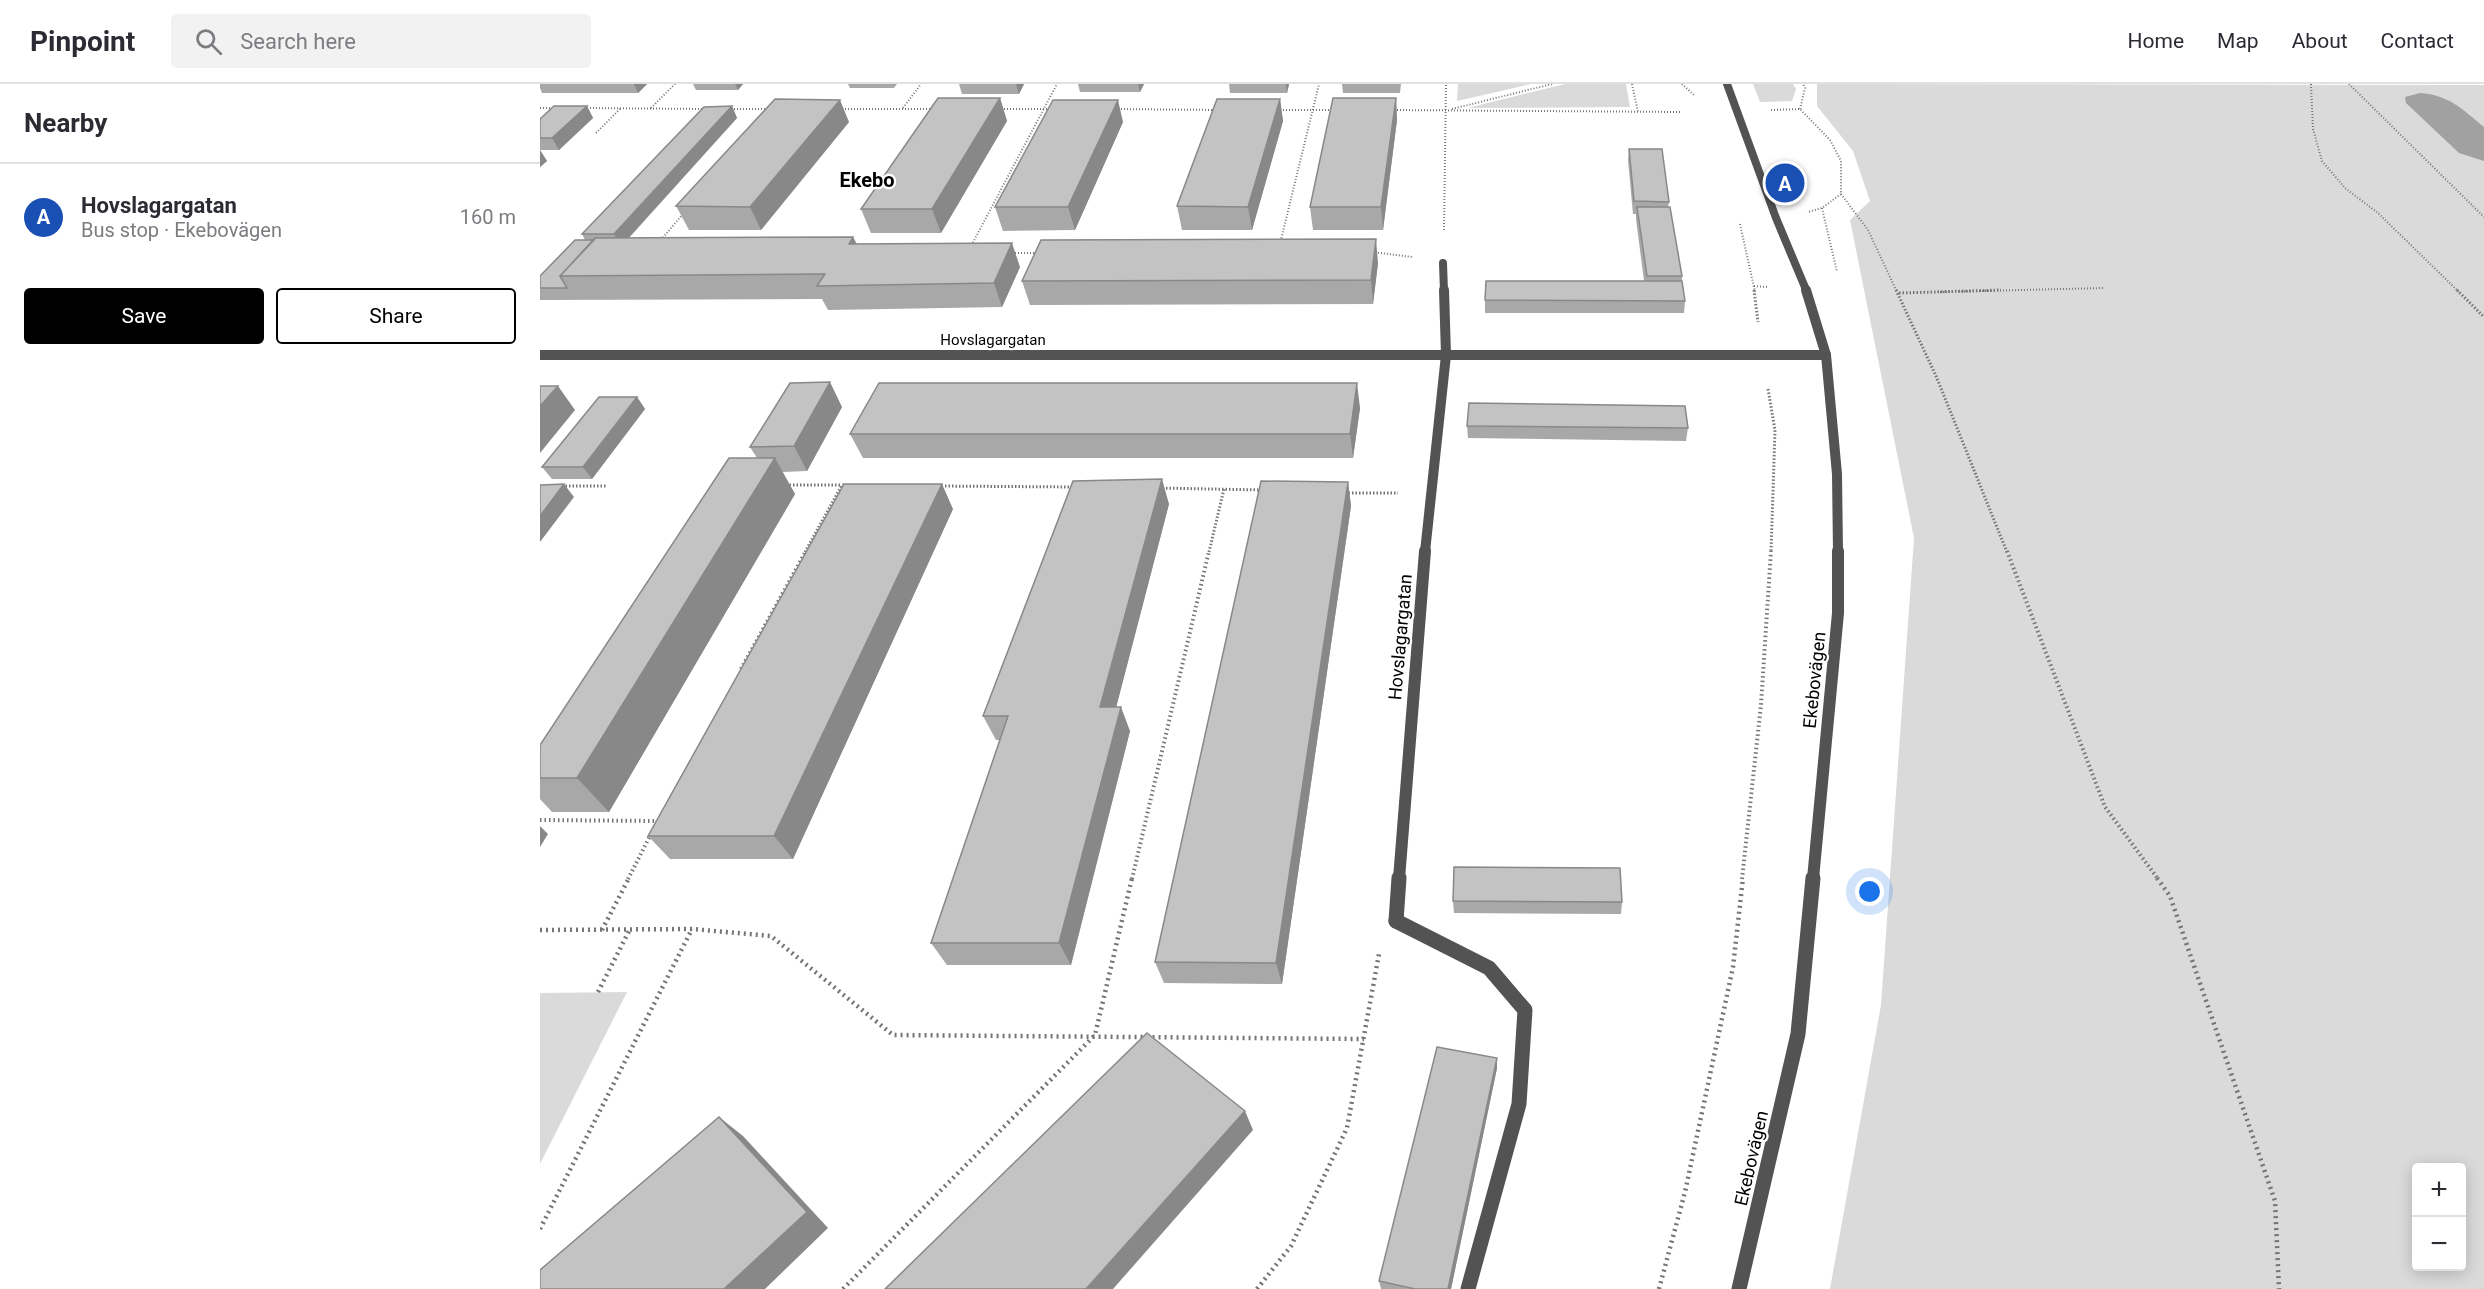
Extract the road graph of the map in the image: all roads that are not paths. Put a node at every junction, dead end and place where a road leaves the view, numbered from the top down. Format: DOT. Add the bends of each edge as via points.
graph roads {
  1 [pos="1727,84"];
  2 [pos="1443,263"];
  3 [pos="540,355"];
  4 [pos="1446,356"];
  5 [pos="1826,356"];
  6 [pos="1468,1289"];
  7 [pos="1740,1289"];
  1 -- 5 [label="street, Ekebovägen" via="1805,287"];
  2 -- 4 [label="street, Hovslagargatan"];
  3 -- 4 [label="street, Hovslagargatan"];
  4 -- 5 [label="street, Hovslagargatan"];
  4 -- 6 [label="street, Hovslagargatan" via="1430,493 1396,921 1489,968 1525,1010 1519,1104"];
  5 -- 7 [label="street, Ekebovägen" via="1837,474 1837,625 1798,1034"];
}
